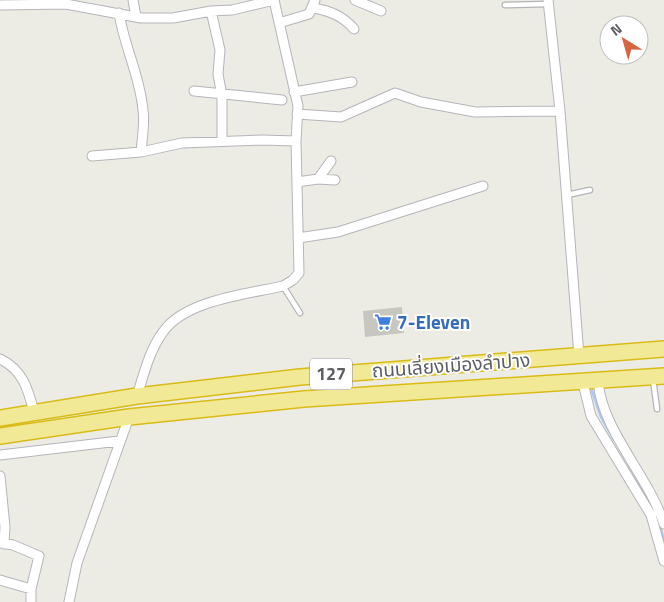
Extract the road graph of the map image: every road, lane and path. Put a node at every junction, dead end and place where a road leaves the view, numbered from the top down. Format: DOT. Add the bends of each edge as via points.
graph roads {
  1 [pos="133,0"];
  2 [pos="229,0"];
  3 [pos="274,0"];
  4 [pos="355,0"];
  5 [pos="549,2"];
  6 [pos="314,4"];
  7 [pos="0,5"];
  8 [pos="505,5"];
  9 [pos="232,10"];
  10 [pos="211,11"];
  11 [pos="381,11"];
  12 [pos="119,12"];
  13 [pos="136,17"];
  14 [pos="278,23"];
  15 [pos="354,29"];
  16 [pos="352,82"];
  17 [pos="194,91"];
  18 [pos="294,92"];
  19 [pos="221,93"];
  20 [pos="282,100"];
  21 [pos="560,111"];
  22 [pos="297,114"];
  23 [pos="222,141"];
  24 [pos="296,141"];
  25 [pos="141,152"];
  26 [pos="92,156"];
  27 [pos="331,161"];
  28 [pos="318,179"];
  29 [pos="335,180"];
  30 [pos="296,182"];
  31 [pos="483,186"];
  32 [pos="590,190"];
  33 [pos="570,194"];
  34 [pos="298,238"];
  35 [pos="283,286"];
  36 [pos="300,313"];
  37 [pos="664,349"];
  38 [pos="579,356"];
  39 [pos="0,359"];
  40 [pos="657,380"];
  41 [pos="590,382"];
  42 [pos="137,396"];
  43 [pos="657,409"];
  44 [pos="34,412"];
  45 [pos="128,417"];
  46 [pos="0,418"];
  47 [pos="0,436"];
  48 [pos="119,441"];
  49 [pos="0,455"];
  50 [pos="635,465"];
  51 [pos="624,471"];
  52 [pos="0,476"];
  53 [pos="661,513"];
  54 [pos="651,515"];
  55 [pos="664,524"];
  56 [pos="2,543"];
  57 [pos="664,561"];
  58 [pos="0,580"];
  59 [pos="31,589"];
  60 [pos="32,602"];
  61 [pos="69,602"];
  1 -- 13 [label="street"];
  2 -- 9 [label="street"];
  3 -- 9 [label="street"];
  3 -- 14 [label="street"];
  4 -- 11 [label="street"];
  5 -- 8 [label="lane"];
  5 -- 21 [label="street"];
  6 -- 14 [label="street" via="310,14"];
  6 -- 15 [label="street" via="332,12"];
  7 -- 12 [label="street" via="66,4"];
  9 -- 10 [label="street"];
  10 -- 13 [label="street" via="173,18"];
  10 -- 19 [label="street" via="220,50 218,74"];
  12 -- 13 [label="street"];
  12 -- 25 [label="street" via="144,111"];
  14 -- 18 [label="street"];
  16 -- 18 [label="street"];
  17 -- 19 [label="street"];
  18 -- 22 [label="street"];
  19 -- 20 [label="street"];
  19 -- 23 [label="street"];
  21 -- 22 [label="street" via="475,112 429,104 395,93 341,118"];
  21 -- 33 [label="street"];
  22 -- 24 [label="street"];
  23 -- 24 [label="street"];
  23 -- 25 [label="street" via="182,143"];
  24 -- 30 [label="street"];
  25 -- 26 [label="street"];
  27 -- 28 [label="street"];
  28 -- 29 [label="street"];
  28 -- 30 [label="street"];
  30 -- 34 [label="street"];
  31 -- 34 [label="street" via="338,232"];
  32 -- 33 [label="lane"];
  33 -- 38 [label="street"];
  34 -- 35 [label="street" via="299,273"];
  35 -- 36 [label="lane"];
  35 -- 42 [label="street" via="202,305 180,315 163,331 149,357"];
  37 -- 38 [label="highway, ถนนเลี่ยงเมืองลำปาง / 127"];
  38 -- 42 [label="highway, ถนนเลี่ยงเมืองลำปาง / 127" via="300,377"];
  39 -- 44 [label="street" via="20,373 29,390"];
  40 -- 41 [label="highway, ถนนเลี่ยงเมืองลำปาง / 127"];
  40 -- 43 [label="lane"];
  41 -- 45 [label="highway, ถนนเลี่ยงเมืองลำปาง / 127" via="304,399"];
  41 -- 50 [label="street"];
  41 -- 51 [label="street" via="591,416"];
  42 -- 44 [label="highway, ถนนเลี่ยงเมืองลำปาง / 127"];
  44 -- 46 [label="highway, ถนนเลี่ยงเมืองลำปาง / 127"];
  45 -- 47 [label="highway, ถนนเลี่ยงเมืองลำปาง / 127"];
  45 -- 48 [label="street"];
  48 -- 49 [label="street"];
  48 -- 61 [label="street" via="77,562"];
  50 -- 51 [label="street"];
  50 -- 53 [label="street"];
  51 -- 54 [label="street"];
  52 -- 56 [label="street" via="5,527"];
  53 -- 54 [label="street"];
  53 -- 55 [label="street"];
  54 -- 57 [label="street"];
  56 -- 59 [label="street" via="39,556"];
  58 -- 59 [label="street"];
  59 -- 60 [label="street"];
}
